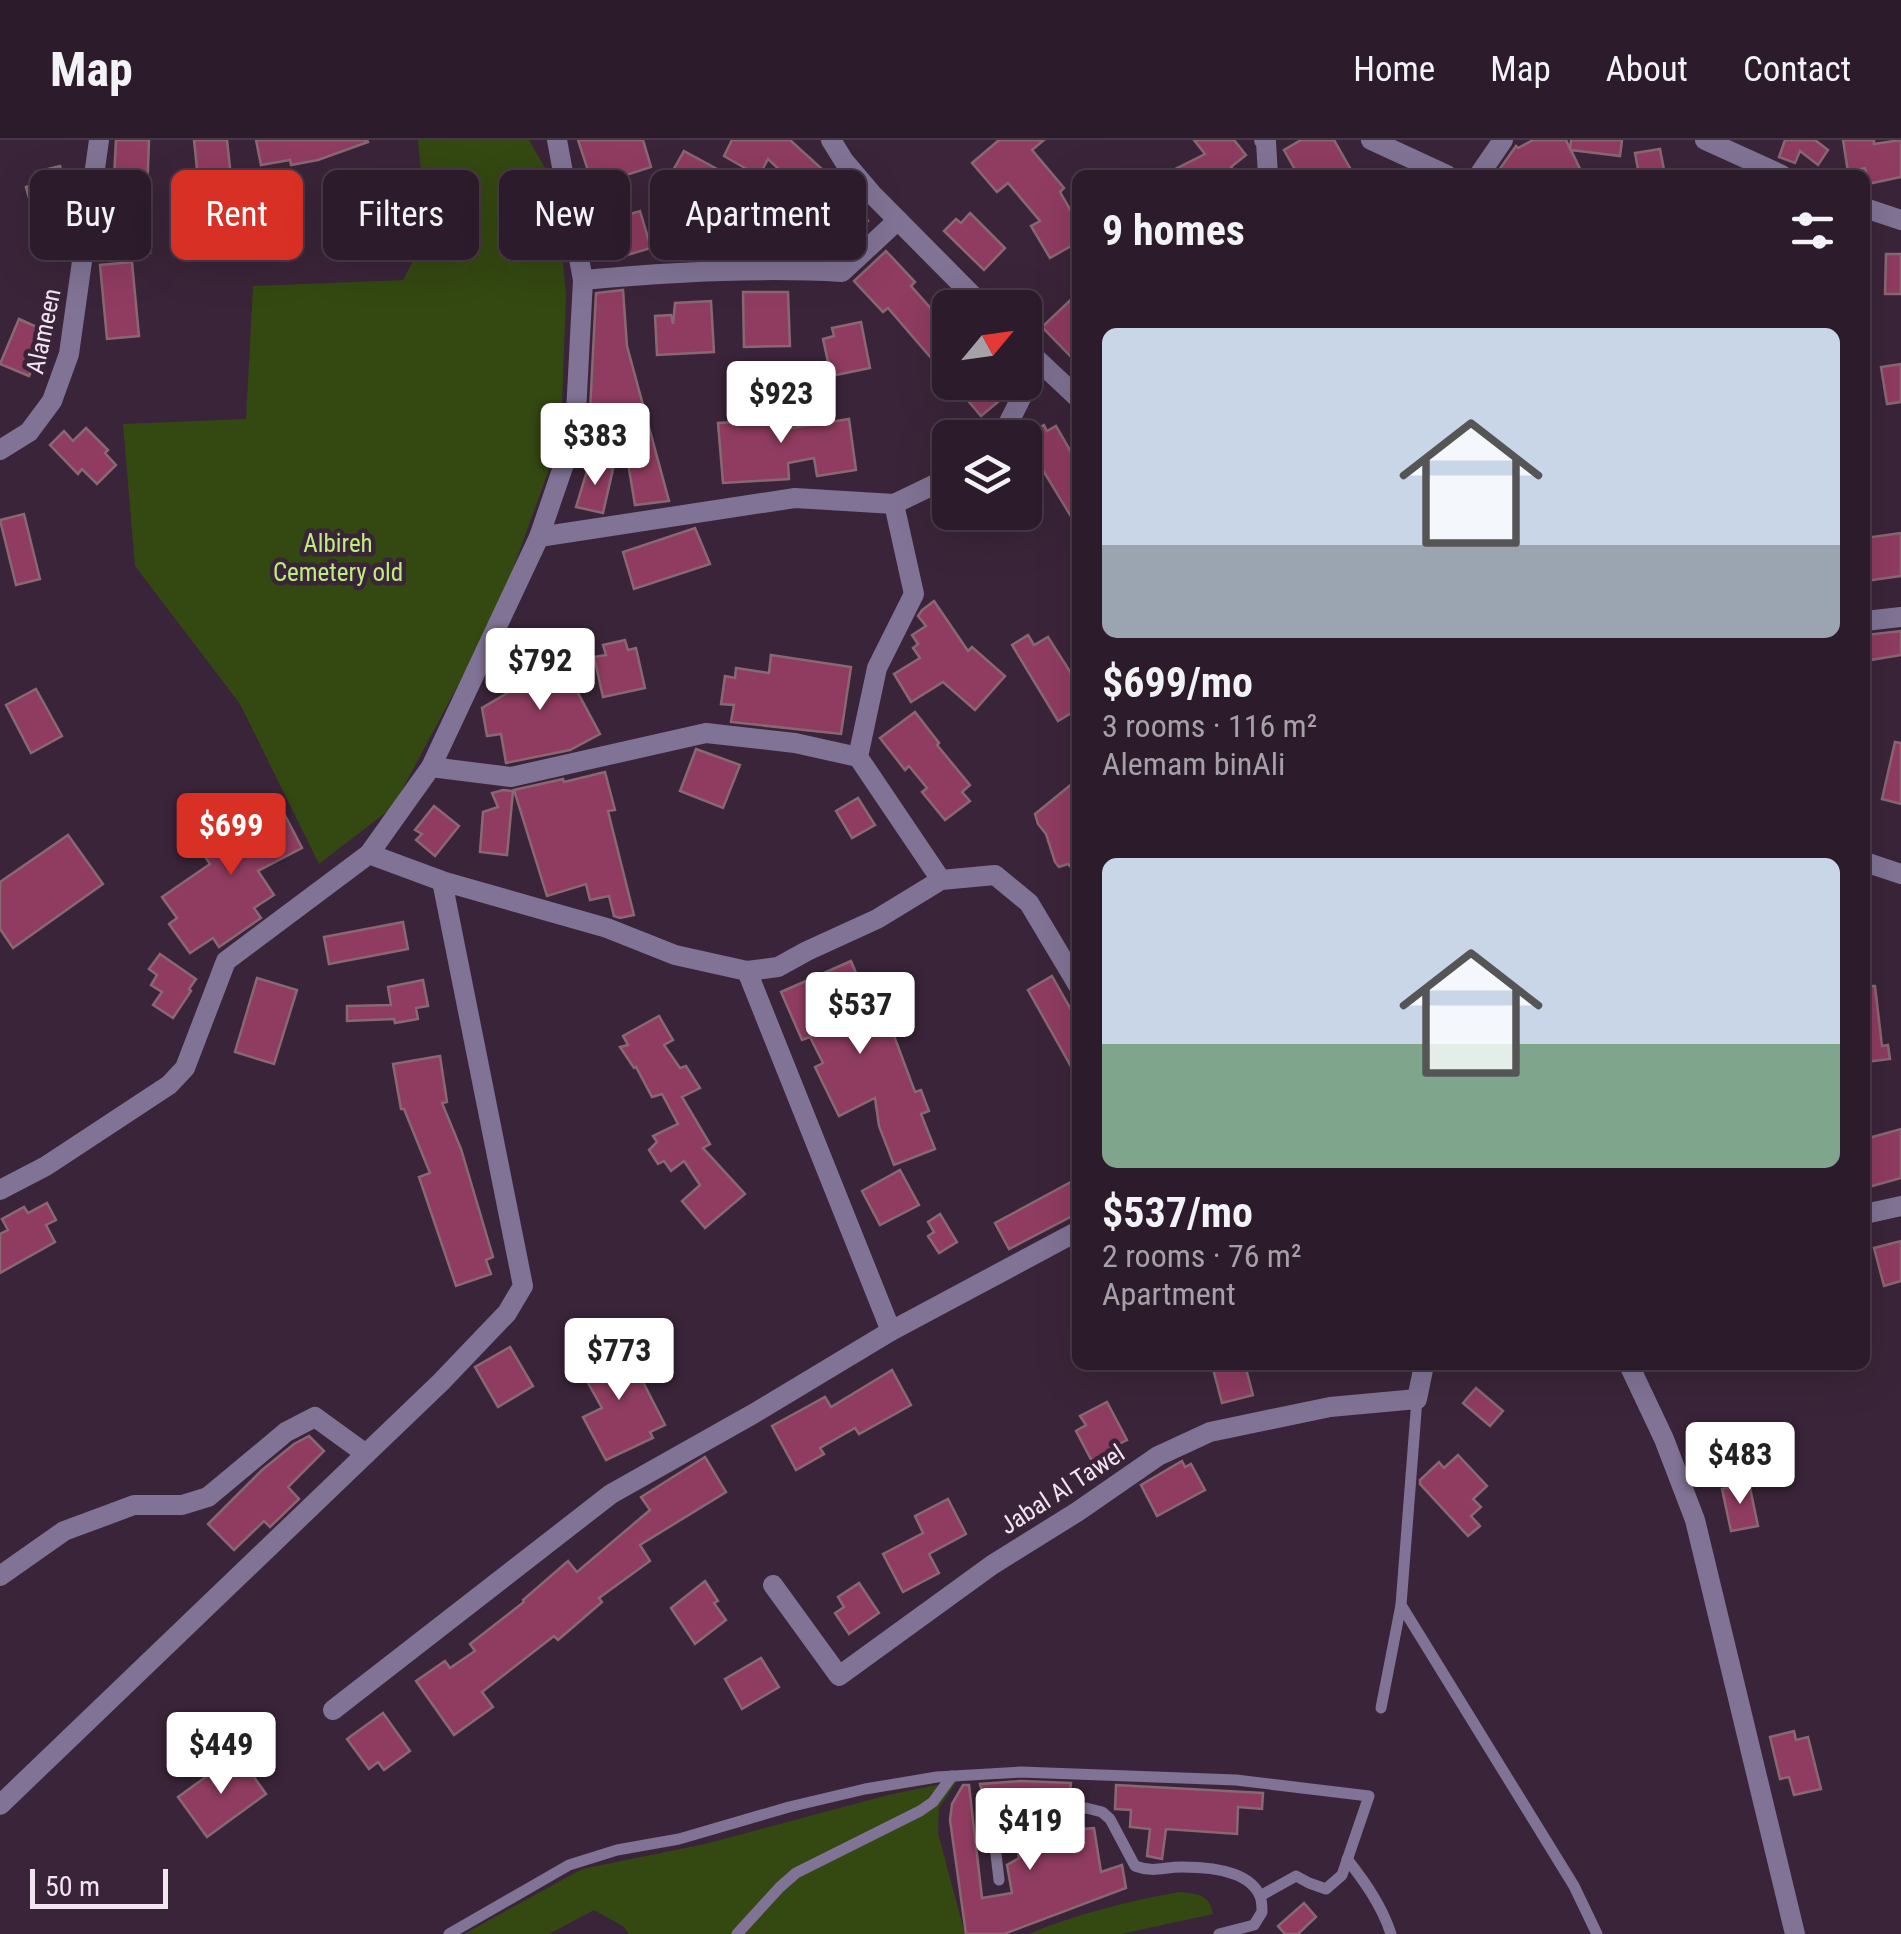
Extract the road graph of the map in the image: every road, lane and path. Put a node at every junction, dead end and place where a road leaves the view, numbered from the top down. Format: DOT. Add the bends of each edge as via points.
graph roads {
  1 [pos="99,140"];
  2 [pos="557,140"];
  3 [pos="830,140"];
  4 [pos="1370,140"];
  5 [pos="1503,140"];
  6 [pos="1705,140"];
  7 [pos="1267,141"];
  8 [pos="1268,170"];
  9 [pos="1436,170"];
  10 [pos="1483,170"];
  11 [pos="1771,170"];
  12 [pos="1870,210"];
  13 [pos="898,220"];
  14 [pos="1901,220"];
  15 [pos="582,280"];
  16 [pos="967,290"];
  17 [pos="1042,364"];
  18 [pos="1072,392"];
  19 [pos="0,450"];
  20 [pos="932,486"];
  21 [pos="894,504"];
  22 [pos="539,537"];
  23 [pos="1901,617"];
  24 [pos="1870,620"];
  25 [pos="858,757"];
  26 [pos="431,768"];
  27 [pos="369,854"];
  28 [pos="1870,864"];
  29 [pos="1901,874"];
  30 [pos="942,880"];
  31 [pos="442,881"];
  32 [pos="747,972"];
  33 [pos="1072,975"];
  34 [pos="0,1190"];
  35 [pos="1901,1206"];
  36 [pos="1870,1213"];
  37 [pos="1072,1234"];
  38 [pos="891,1331"];
  39 [pos="1423,1370"];
  40 [pos="1631,1370"];
  41 [pos="1417,1399"];
  42 [pos="366,1454"];
  43 [pos="0,1576"];
  44 [pos="774,1585"];
  45 [pos="1400,1605"];
  46 [pos="1381,1708"];
  47 [pos="334,1710"];
  48 [pos="952,1776"];
  49 [pos="0,1805"];
  50 [pos="1347,1860"];
  51 [pos="999,1880"];
  52 [pos="1260,1896"];
  53 [pos="448,1934"];
  54 [pos="737,1934"];
  55 [pos="1219,1934"];
  56 [pos="1391,1934"];
  57 [pos="1597,1934"];
  58 [pos="1795,1934"];
  1 -- 19 [label="street, Alameen" via="69,354 52,401 29,432"];
  2 -- 15 [label="street"];
  3 -- 13 [label="street"];
  4 -- 9 [label="street"];
  5 -- 10 [label="street"];
  6 -- 11 [label="street"];
  7 -- 8 [label="street"];
  12 -- 14 [label="street"];
  13 -- 15 [label="street" via="842,272 666,272"];
  13 -- 16 [label="street"];
  15 -- 22 [label="street" via="575,432"];
  17 -- 18 [label="street"];
  20 -- 21 [label="street"];
  21 -- 22 [label="street" via="795,498"];
  21 -- 25 [label="street" via="914,594 877,668"];
  22 -- 26 [label="street"];
  23 -- 24 [label="street"];
  25 -- 26 [label="street" via="706,733 511,777"];
  25 -- 30 [label="street"];
  26 -- 27 [label="street"];
  27 -- 31 [label="street"];
  27 -- 34 [label="street" via="226,961 185,1068 169,1085"];
  28 -- 29 [label="street"];
  30 -- 32 [label="street" via="778,967"];
  30 -- 33 [label="street" via="995,875 1029,903"];
  31 -- 32 [label="street" via="607,928 675,956"];
  31 -- 42 [label="street" via="524,1286 507,1313"];
  32 -- 38 [label="street"];
  35 -- 36 [label="street"];
  37 -- 38 [label="street"];
  38 -- 47 [label="street" via="611,1494"];
  39 -- 41 [label="street"];
  40 -- 58 [label="street" via="1695,1520"];
  41 -- 44 [label="street, Jabal Al Tawel" via="1330,1407 1210,1432 1158,1456 839,1676"];
  41 -- 45 [label="lane"];
  42 -- 43 [label="street" via="315,1416 208,1497 182,1505 134,1504 64,1530"];
  42 -- 49 [label="street"];
  45 -- 46 [label="lane"];
  45 -- 57 [label="lane"];
  48 -- 50 [label="lane" via="1236,1780 1369,1796"];
  48 -- 53 [label="lane" via="865,1789 568,1865"];
  48 -- 54 [label="lane" via="920,1811 796,1873"];
  50 -- 52 [label="lane" via="1326,1890 1296,1876"];
  50 -- 56 [label="lane"];
  51 -- 52 [label="lane" via="997,1821 1008,1812 1086,1808 1110,1819 1135,1866 1233,1873"];
  52 -- 55 [label="lane" via="1262,1912 1254,1925"];
}
